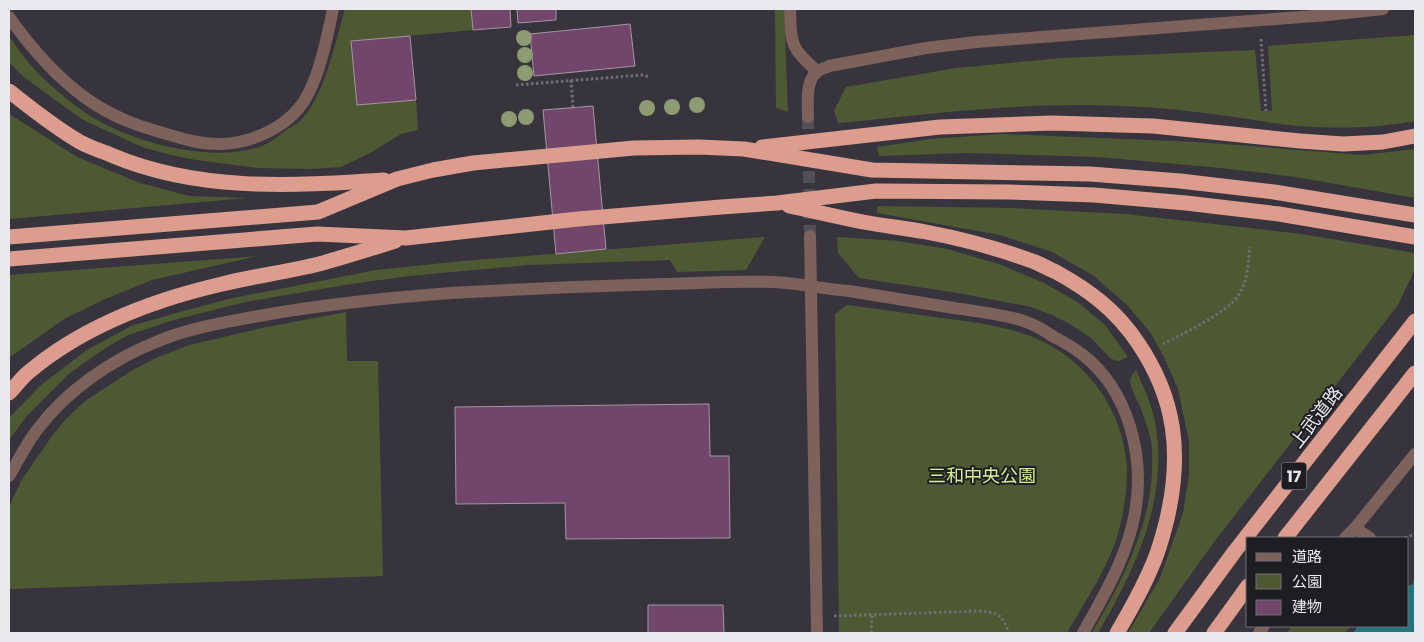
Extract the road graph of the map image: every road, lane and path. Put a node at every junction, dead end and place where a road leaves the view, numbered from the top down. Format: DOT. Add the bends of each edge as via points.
graph roads {
  1 [pos="333,9"];
  2 [pos="790,9"];
  3 [pos="1383,9"];
  4 [pos="9,17"];
  5 [pos="1261,39"];
  6 [pos="817,71"];
  7 [pos="650,77"];
  8 [pos="571,80"];
  9 [pos="516,85"];
  10 [pos="9,91"];
  11 [pos="573,108"];
  12 [pos="1266,111"];
  13 [pos="808,117"];
  14 [pos="1415,136"];
  15 [pos="744,149"];
  16 [pos="398,179"];
  17 [pos="778,204"];
  18 [pos="1415,216"];
  19 [pos="810,236"];
  20 [pos="9,237"];
  21 [pos="1415,237"];
  22 [pos="406,238"];
  23 [pos="1250,247"];
  24 [pos="9,259"];
  25 [pos="812,286"];
  26 [pos="1415,321"];
  27 [pos="1163,344"];
  28 [pos="1415,373"];
  29 [pos="9,393"];
  30 [pos="1415,454"];
  31 [pos="9,476"];
  32 [pos="1355,528"];
  33 [pos="1247,537"];
  34 [pos="1286,537"];
  35 [pos="1346,537"];
  36 [pos="1368,537"];
  37 [pos="1246,538"];
  38 [pos="1246,589"];
  39 [pos="872,615"];
  40 [pos="831,616"];
  41 [pos="817,633"];
  42 [pos="871,633"];
  43 [pos="1008,633"];
  44 [pos="1083,633"];
  45 [pos="1117,633"];
  46 [pos="1175,633"];
  47 [pos="1214,633"];
  1 -- 4 [label="street" via="316,74 298,110 270,131 222,144 179,138 136,126 111,114 61,78"];
  2 -- 6 [label="street" via="794,48"];
  3 -- 6 [label="street" via="976,42 916,50"];
  5 -- 12 [label="path"];
  6 -- 13 [label="street" via="809,86"];
  7 -- 8 [label="path"];
  8 -- 9 [label="path"];
  8 -- 11 [label="path"];
  10 -- 16 [label="highway" via="81,143 164,173 246,184 314,185"];
  14 -- 15 [label="highway" via="1344,144 1153,126 1052,123 940,127"];
  15 -- 16 [label="highway" via="634,148 473,163"];
  15 -- 18 [label="highway" via="872,170 1090,174 1180,182 1274,192"];
  16 -- 20 [label="highway" via="318,212"];
  17 -- 21 [label="highway" via="876,191 1094,195 1279,214"];
  17 -- 22 [label="highway" via="578,219"];
  17 -- 45 [label="highway" via="864,223 928,232 1037,262 1094,295 1131,332 1155,371 1164,394 1171,419 1175,466 1160,546 1136,602"];
  19 -- 25 [label="street"];
  22 -- 24 [label="highway" via="317,234"];
  22 -- 29 [label="highway" via="319,264 222,284 142,307 102,324 70,343 30,371"];
  23 -- 27 [label="path" via="1246,277 1238,296 1228,307"];
  25 -- 31 [label="street" via="722,282 403,296 313,306 224,322 156,341 94,376 68,396 35,431"];
  25 -- 41 [label="street"];
  25 -- 44 [label="street" via="1021,320 1084,356 1108,382 1125,412 1133,439 1137,458 1137,496 1122,559"];
  26 -- 33 [label="highway, 上武道路 / 17"];
  28 -- 34 [label="highway, 17"];
  30 -- 32 [label="street"];
  32 -- 35 [label="street"];
  32 -- 36 [label="street"];
  37 -- 46 [label="highway, 上武道路 / 17"];
  38 -- 47 [label="highway"];
  39 -- 40 [label="path"];
  39 -- 42 [label="path"];
  39 -- 43 [label="path" via="994,612 1002,618"];
}
